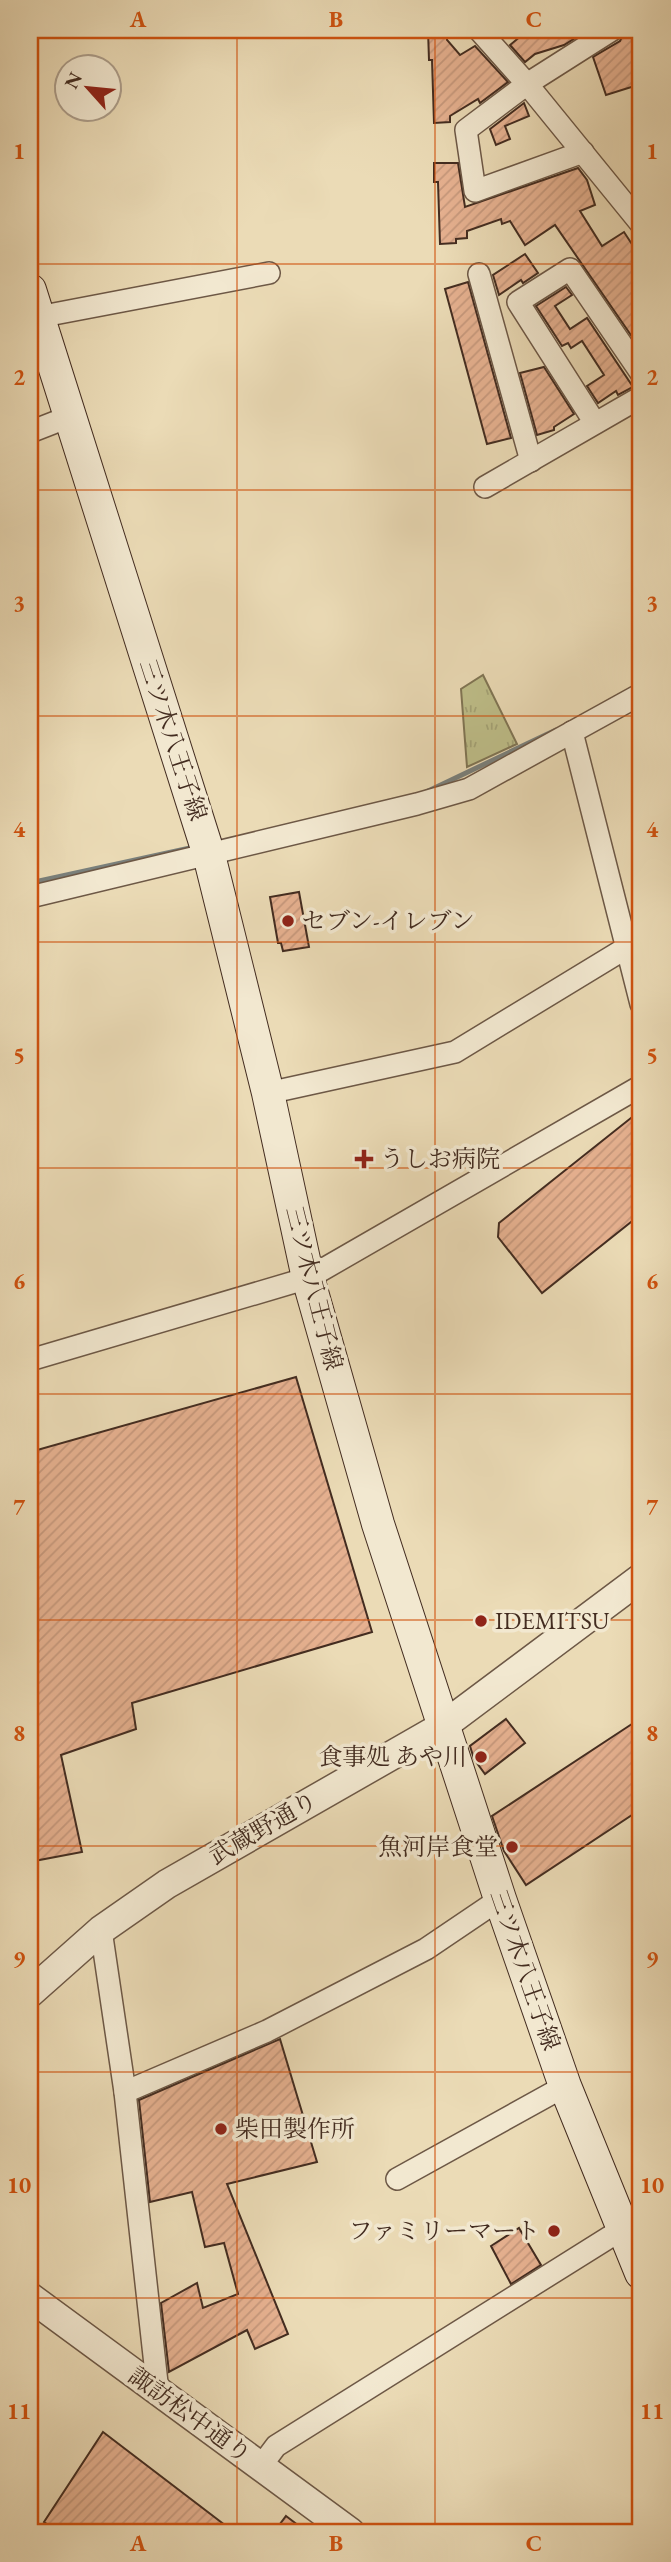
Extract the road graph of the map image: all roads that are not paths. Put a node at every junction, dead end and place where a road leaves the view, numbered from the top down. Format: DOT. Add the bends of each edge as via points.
graph roads {
  1 [pos="479,30"];
  2 [pos="612,30"];
  3 [pos="527,84"];
  4 [pos="583,152"];
  5 [pos="641,224"];
  6 [pos="270,273"];
  7 [pos="479,274"];
  8 [pos="32,310"];
  9 [pos="641,373"];
  10 [pos="641,397"];
  11 [pos="71,416"];
  12 [pos="595,423"];
  13 [pos="30,432"];
  14 [pos="531,461"];
  15 [pos="485,487"];
  16 [pos="641,694"];
  17 [pos="572,732"];
  18 [pos="209,855"];
  19 [pos="30,897"];
  20 [pos="626,948"];
  21 [pos="641,1004"];
  22 [pos="641,1086"];
  23 [pos="268,1093"];
  24 [pos="308,1278"];
  25 [pos="30,1360"];
  26 [pos="641,1578"];
  27 [pos="443,1726"];
  28 [pos="500,1899"];
  29 [pos="101,1930"];
  30 [pos="30,1993"];
  31 [pos="565,2086"];
  32 [pos="125,2092"];
  33 [pos="397,2179"];
  34 [pos="624,2228"];
  35 [pos="641,2273"];
  36 [pos="30,2297"];
  37 [pos="158,2392"];
  38 [pos="261,2466"];
  39 [pos="350,2532"];
  1 -- 3 [label="street"];
  2 -- 3 [label="street"];
  3 -- 4 [label="street"];
  3 -- 4 [label="street" via="466,131 475,191"];
  4 -- 5 [label="street"];
  6 -- 8 [label="street"];
  7 -- 14 [label="street"];
  8 -- 11 [label="main road, 三ツ木八王子線"];
  9 -- 12 [label="street" via="570,269 518,302"];
  10 -- 12 [label="street"];
  11 -- 13 [label="street"];
  11 -- 18 [label="main road, 三ツ木八王子線"];
  12 -- 14 [label="street"];
  14 -- 15 [label="street"];
  16 -- 17 [label="street"];
  17 -- 18 [label="street" via="469,789"];
  17 -- 20 [label="street"];
  18 -- 19 [label="street"];
  18 -- 23 [label="main road, 三ツ木八王子線"];
  20 -- 21 [label="street"];
  20 -- 23 [label="street" via="455,1052"];
  22 -- 24 [label="street"];
  23 -- 24 [label="main road, 三ツ木八王子線"];
  24 -- 25 [label="street"];
  24 -- 27 [label="main road, 三ツ木八王子線" via="378,1524"];
  26 -- 27 [label="street, 武蔵野通り"];
  27 -- 28 [label="main road, 三ツ木八王子線"];
  27 -- 29 [label="street, 武蔵野通り" via="167,1884"];
  28 -- 31 [label="main road, 三ツ木八王子線"];
  28 -- 32 [label="street" via="426,1949 267,2031"];
  29 -- 30 [label="street, 武蔵野通り"];
  29 -- 32 [label="street"];
  31 -- 33 [label="street"];
  31 -- 34 [label="main road, 三ツ木八王子線"];
  32 -- 37 [label="street"];
  34 -- 35 [label="main road, 三ツ木八王子線"];
  34 -- 38 [label="street" via="275,2446"];
  36 -- 37 [label="street, 諏訪松中通り"];
  37 -- 38 [label="street, 諏訪松中通り"];
  38 -- 39 [label="street, 諏訪松中通り"];
}
